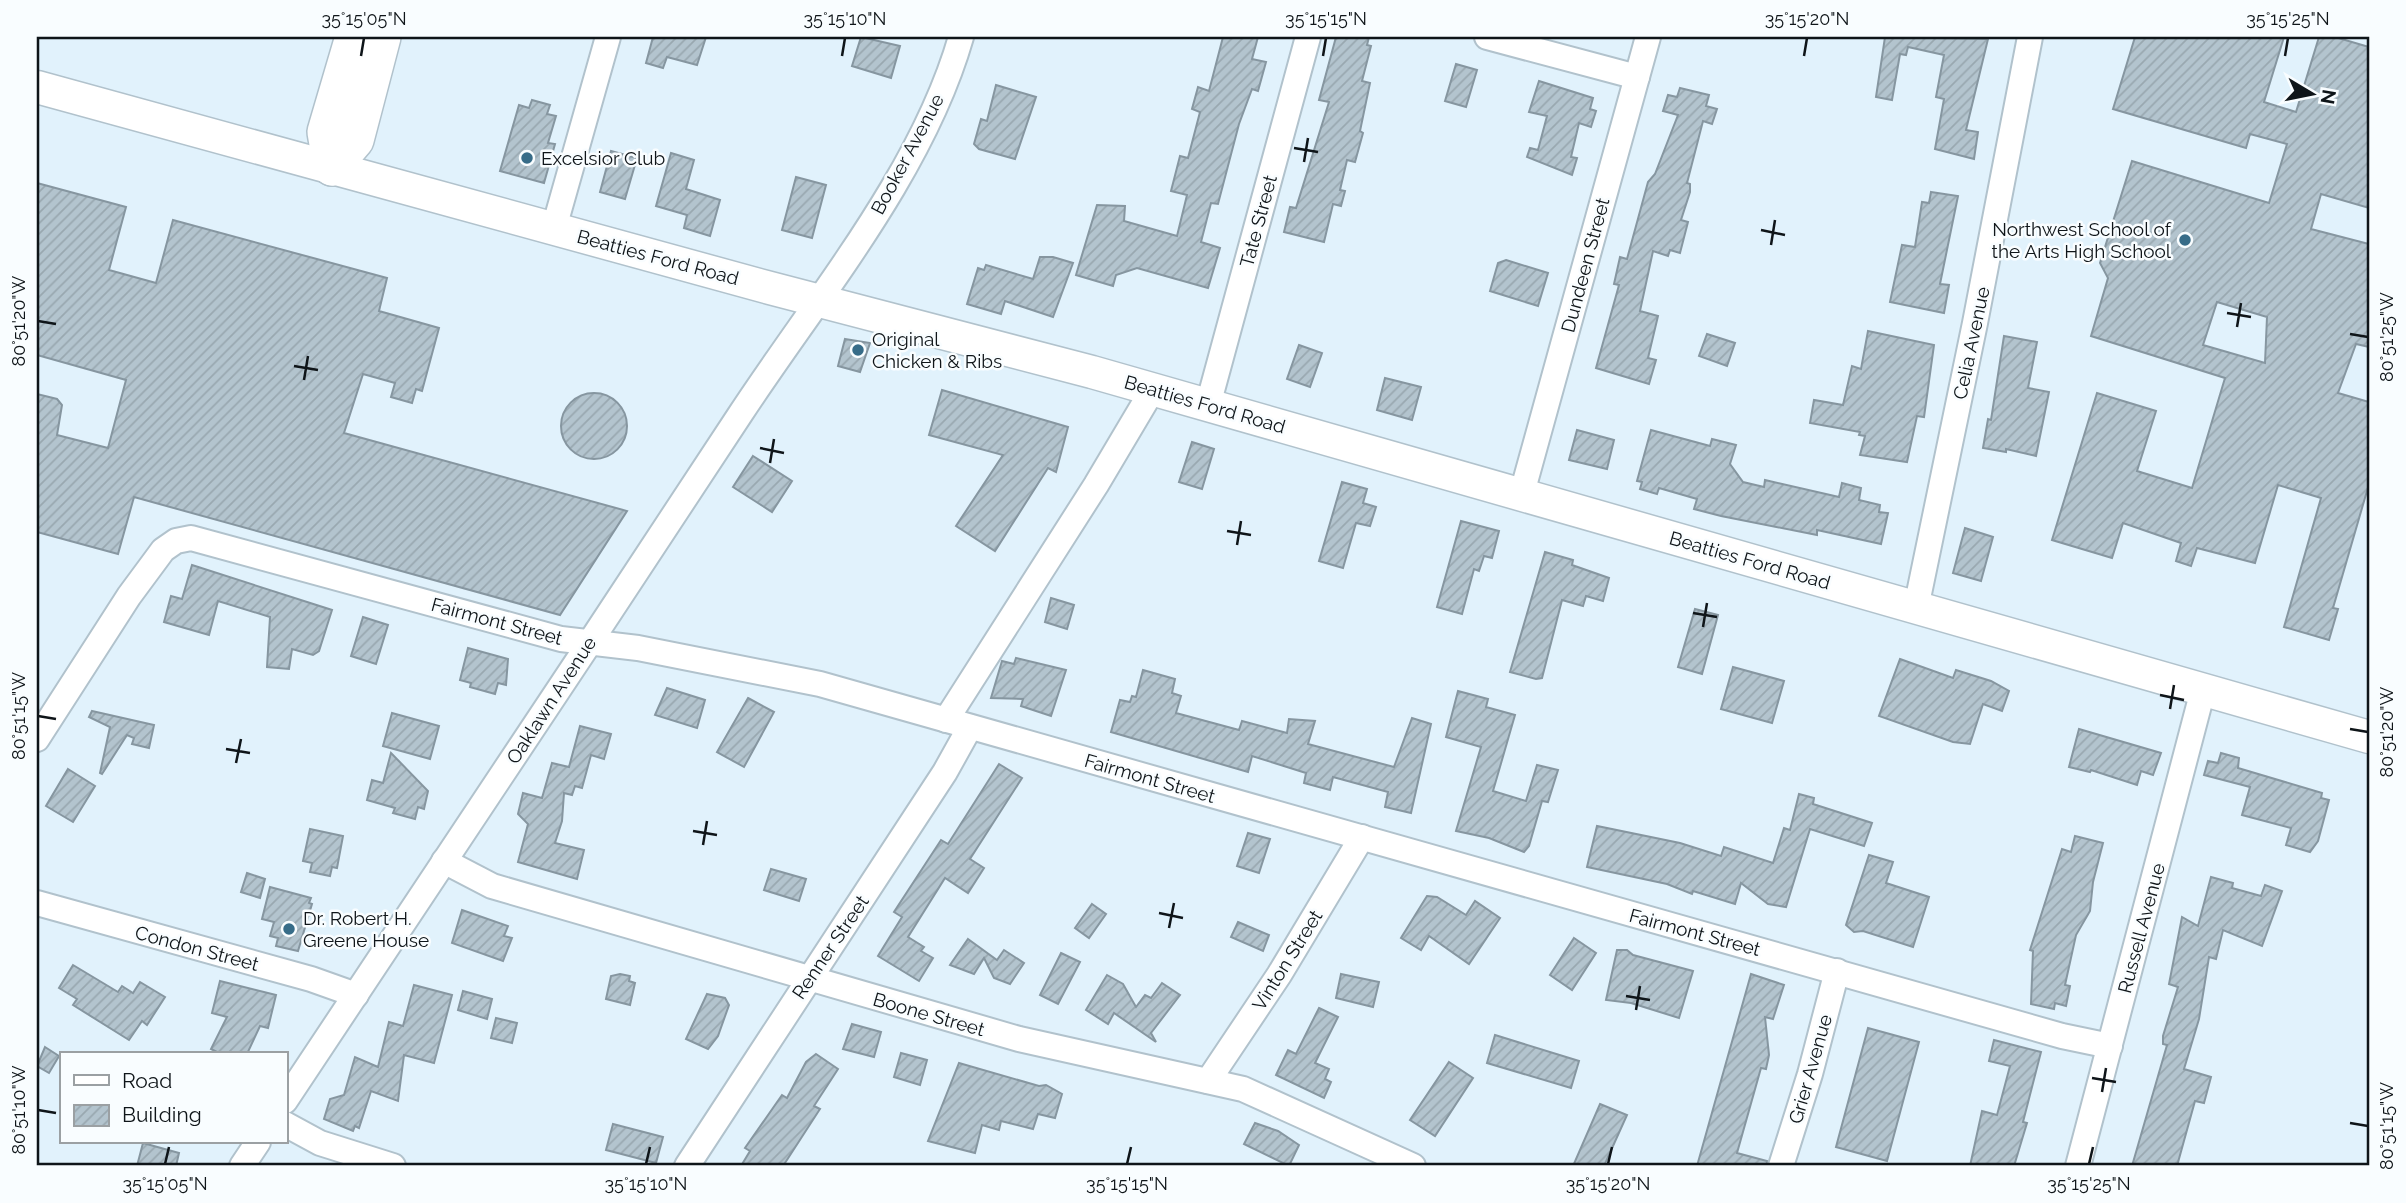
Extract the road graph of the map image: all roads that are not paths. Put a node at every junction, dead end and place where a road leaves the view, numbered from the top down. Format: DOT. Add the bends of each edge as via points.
graph roads {
  1 [pos="354,37"];
  2 [pos="382,37"];
  3 [pos="608,37"];
  4 [pos="961,37"];
  5 [pos="1308,37"];
  6 [pos="1487,37"];
  7 [pos="1648,37"];
  8 [pos="2030,37"];
  9 [pos="1637,77"];
  10 [pos="37,87"];
  11 [pos="332,167"];
  12 [pos="554,228"];
  13 [pos="816,300"];
  14 [pos="1153,389"];
  15 [pos="1208,405"];
  16 [pos="1522,493"];
  17 [pos="1916,608"];
  18 [pos="589,642"];
  19 [pos="2203,690"];
  20 [pos="946,720"];
  21 [pos="970,727"];
  22 [pos="2369,737"];
  23 [pos="37,739"];
  24 [pos="1362,837"];
  25 [pos="444,861"];
  26 [pos="37,903"];
  27 [pos="1837,971"];
  28 [pos="809,980"];
  29 [pos="356,995"];
  30 [pos="2110,1046"];
  31 [pos="1208,1081"];
  32 [pos="287,1098"];
  33 [pos="287,1125"];
  34 [pos="257,1144"];
  35 [pos="242,1166"];
  36 [pos="393,1166"];
  37 [pos="687,1166"];
  38 [pos="1413,1166"];
  39 [pos="1781,1166"];
  40 [pos="2078,1166"];
  1 -- 11 [label="highway" via="326,132"];
  2 -- 11 [label="highway" via="355,140"];
  3 -- 12 [label="street"];
  4 -- 13 [label="street, Booker Avenue" via="939,99 892,191"];
  5 -- 15 [label="street, Tate Street"];
  6 -- 9 [label="street"];
  7 -- 9 [label="street, Dundeen Street"];
  8 -- 17 [label="street, Celia Avenue"];
  9 -- 16 [label="street, Dundeen Street"];
  10 -- 11 [label="main road, Beatties Ford Road"];
  11 -- 12 [label="main road, Beatties Ford Road"];
  12 -- 13 [label="main road, Beatties Ford Road"];
  13 -- 14 [label="main road, Beatties Ford Road"];
  13 -- 18 [label="street, Oaklawn Avenue"];
  14 -- 15 [label="main road, Beatties Ford Road"];
  14 -- 20 [label="street"];
  15 -- 16 [label="main road, Beatties Ford Road"];
  16 -- 17 [label="main road, Beatties Ford Road"];
  17 -- 19 [label="main road, Beatties Ford Road"];
  18 -- 20 [label="street, Fairmont Street" via="775,673"];
  18 -- 23 [label="street, Fairmont Street" via="561,639 206,541 183,539 163,550 129,596"];
  18 -- 25 [label="street, Oaklawn Avenue"];
  19 -- 22 [label="main road, Beatties Ford Road"];
  19 -- 30 [label="street, Russell Avenue"];
  20 -- 21 [label="street, Fairmont Street"];
  21 -- 24 [label="street, Fairmont Street"];
  21 -- 28 [label="street, Renner Street"];
  24 -- 27 [label="street, Fairmont Street"];
  24 -- 31 [label="street, Vinton Street"];
  25 -- 28 [label="street, Boone Street" via="492,886"];
  25 -- 29 [label="street, Oaklawn Avenue"];
  26 -- 29 [label="street, Condon Street"];
  27 -- 30 [label="street, Fairmont Street" via="2062,1037"];
  27 -- 39 [label="street, Grier Avenue"];
  28 -- 31 [label="street, Boone Street" via="1019,1039"];
  28 -- 37 [label="street, Renner Street"];
  29 -- 32 [label="street, Oaklawn Avenue"];
  30 -- 40 [label="street, Russell Avenue"];
  31 -- 38 [label="street, Boone Street" via="1284,1105"];
  33 -- 36 [label="street" via="320,1143"];
  34 -- 35 [label="street"];
}
